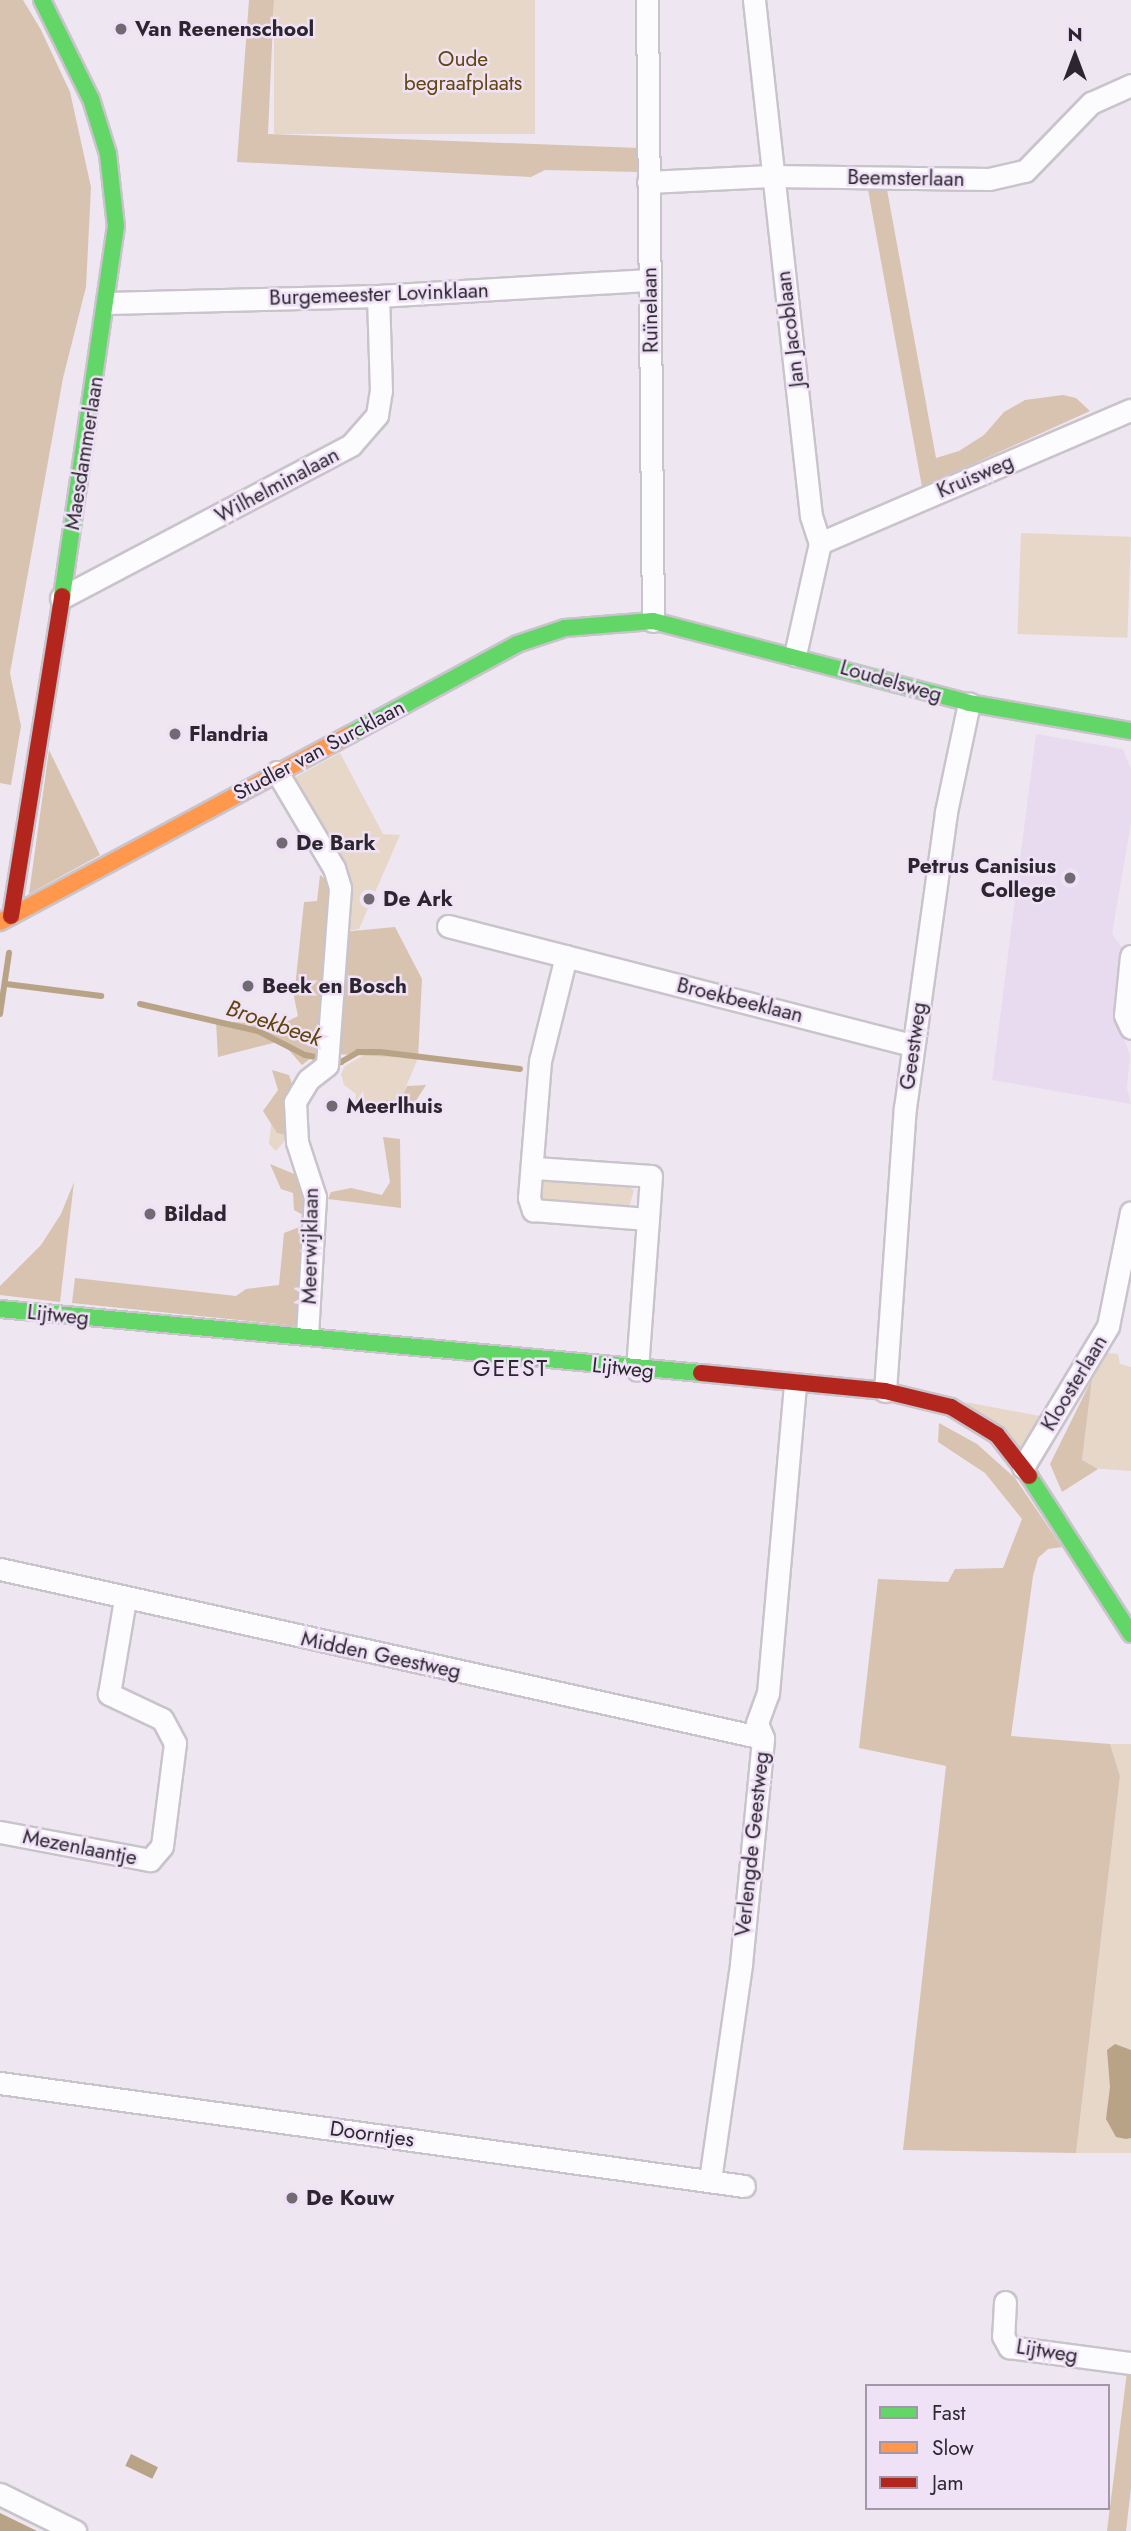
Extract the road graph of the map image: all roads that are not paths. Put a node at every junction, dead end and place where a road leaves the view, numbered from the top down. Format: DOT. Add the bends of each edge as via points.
graph roads {
  1 [pos="647,0"];
  2 [pos="754,0"];
  3 [pos="45,1"];
  4 [pos="1131,85"];
  5 [pos="771,176"];
  6 [pos="648,182"];
  7 [pos="650,280"];
  8 [pos="378,296"];
  9 [pos="108,303"];
  10 [pos="1131,410"];
  11 [pos="820,543"];
  12 [pos="61,598"];
  13 [pos="653,621"];
  14 [pos="795,655"];
  15 [pos="969,703"];
  16 [pos="1131,731"];
  17 [pos="277,772"];
  18 [pos="6,919"];
  19 [pos="448,926"];
  20 [pos="566,956"];
  21 [pos="1131,956"];
  22 [pos="1131,1028"];
  23 [pos="913,1045"];
  24 [pos="535,1168"];
  25 [pos="1131,1212"];
  26 [pos="648,1219"];
  27 [pos="1127,1265"];
  28 [pos="0,1309"];
  29 [pos="307,1334"];
  30 [pos="637,1370"];
  31 [pos="795,1384"];
  32 [pos="885,1391"];
  33 [pos="1023,1467"];
  34 [pos="0,1569"];
  35 [pos="125,1599"];
  36 [pos="1131,1634"];
  37 [pos="763,1738"];
  38 [pos="0,1832"];
  39 [pos="0,2083"];
  40 [pos="710,2180"];
  41 [pos="744,2186"];
  42 [pos="1005,2302"];
  43 [pos="1131,2363"];
  44 [pos="0,2494"];
  45 [pos="75,2531"];
  1 -- 6 [label="street, Ruïnelaan"];
  2 -- 5 [label="street, Jan Jacoblaan"];
  3 -- 9 [label="street, Maesdammerlaan" via="91,99 108,154 116,226"];
  4 -- 5 [label="street, Beemsterlaan" via="1091,103 1026,171 989,179"];
  5 -- 6 [label="street, Beemsterlaan"];
  5 -- 11 [label="street, Jan Jacoblaan" via="811,516"];
  6 -- 7 [label="street, Ruïnelaan"];
  7 -- 8 [label="street, Burgemeester Lovinklaan"];
  7 -- 13 [label="street, Ruïnelaan"];
  8 -- 9 [label="street, Burgemeester Lovinklaan"];
  8 -- 12 [label="street, Wilhelminalaan" via="377,415 351,445"];
  9 -- 12 [label="street, Maesdammerlaan"];
  10 -- 11 [label="street, Kruisweg"];
  11 -- 14 [label="street, Jan Jacoblaan"];
  12 -- 18 [label="street, Maesdammerlaan"];
  13 -- 14 [label="street, Loudelsweg"];
  13 -- 17 [label="street, Studler van Surcklaan" via="565,628 517,644"];
  14 -- 15 [label="street, Loudelsweg"];
  15 -- 16 [label="street, Loudelsweg"];
  15 -- 23 [label="street, Geestweg" via="946,812"];
  17 -- 18 [label="street, Studler van Surcklaan"];
  17 -- 29 [label="street, Meerwijklaan" via="334,868 340,888 328,1059 295,1102 298,1142 315,1197"];
  19 -- 20 [label="street, Broekbeeklaan"];
  20 -- 23 [label="street, Broekbeeklaan"];
  20 -- 24 [label="street" via="540,1061"];
  21 -- 22 [label="street" via="1125,1015"];
  23 -- 32 [label="street, Geestweg"];
  24 -- 26 [label="street" via="529,1198 533,1210"];
  24 -- 26 [label="street" via="651,1176"];
  25 -- 27 [label="street, Kloosterlaan"];
  26 -- 30 [label="street"];
  27 -- 33 [label="street, Kloosterlaan" via="1108,1326"];
  28 -- 29 [label="street, Lijtweg"];
  29 -- 30 [label="street, Lijtweg"];
  30 -- 31 [label="street, Lijtweg"];
  31 -- 32 [label="street, Lijtweg"];
  31 -- 37 [label="street, Verlengde Geestweg" via="768,1693 757,1723"];
  32 -- 33 [label="street, Lijtweg" via="951,1407 977,1419"];
  33 -- 36 [label="street, Lijtweg"];
  34 -- 35 [label="street, Midden Geestweg"];
  35 -- 37 [label="street, Midden Geestweg"];
  35 -- 38 [label="street, Mezenlaantje" via="109,1694 162,1719 175,1743 162,1846 150,1860"];
  37 -- 40 [label="street, Verlengde Geestweg" via="741,1964"];
  39 -- 40 [label="street, Doorntjes"];
  40 -- 41 [label="street, Doorntjes"];
  42 -- 43 [label="street, Lijtweg" via="1003,2336 1009,2347"];
  44 -- 45 [label="street"];
}
